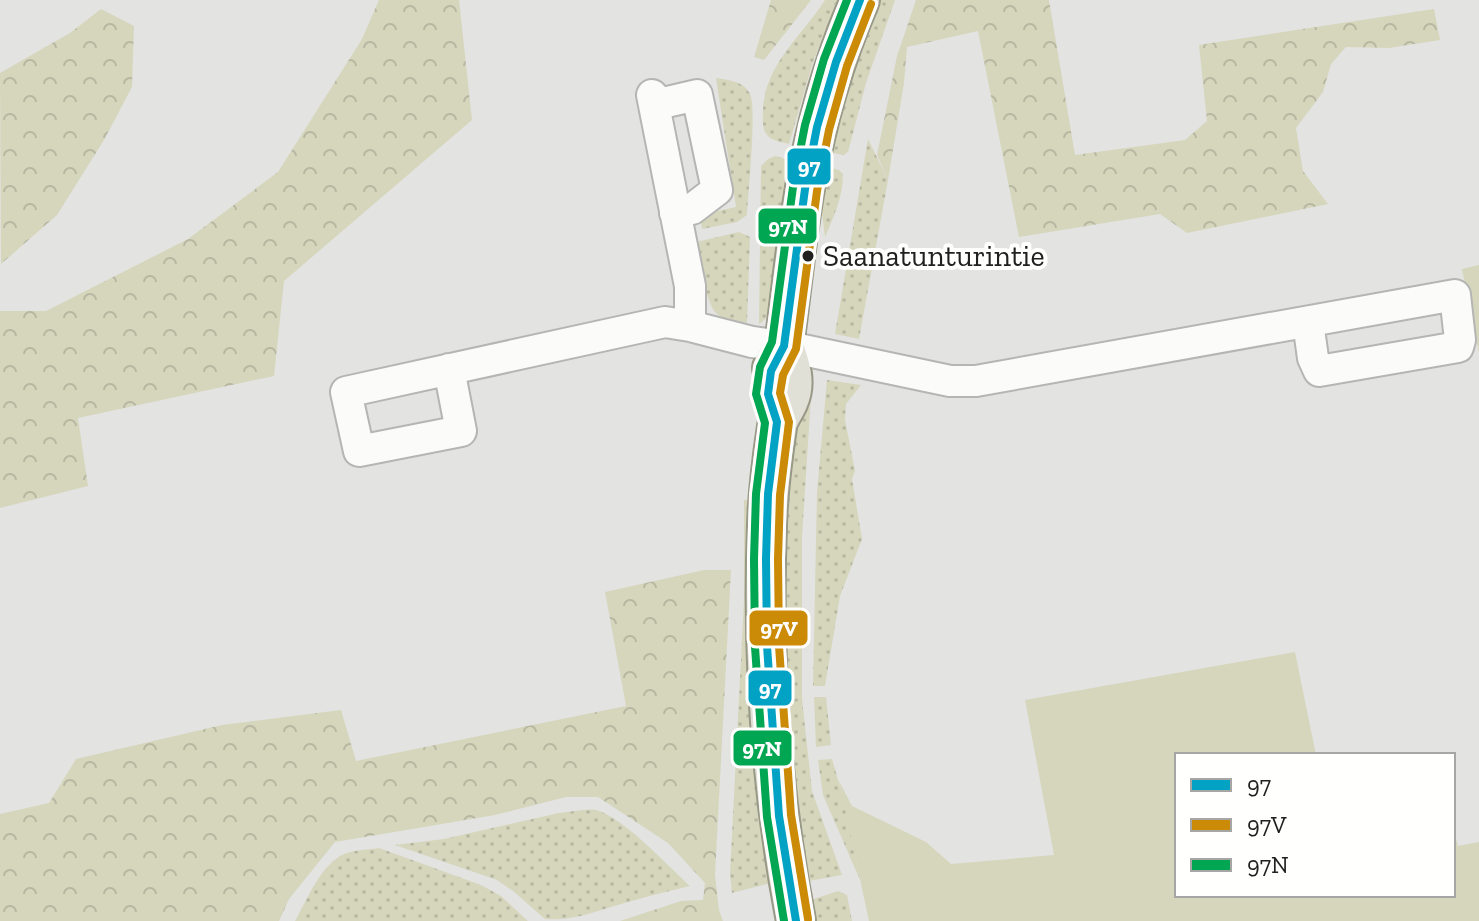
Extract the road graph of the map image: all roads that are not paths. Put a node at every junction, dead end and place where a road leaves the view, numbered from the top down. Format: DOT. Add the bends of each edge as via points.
graph roads {
  1 [pos="860,0"];
  2 [pos="675,213"];
  3 [pos="1308,322"];
  4 [pos="690,326"];
  5 [pos="784,346"];
  6 [pos="449,369"];
  7 [pos="796,921"];
  1 -- 5 [label="main road" via="817,127"];
  2 -- 2 [label="street" via="653,100 697,95 717,190 692,209"];
  2 -- 4 [label="street" via="690,286"];
  3 -- 3 [label="street" via="1455,295 1460,340 1458,347 1319,371"];
  3 -- 5 [label="street" via="976,381 950,381"];
  4 -- 5 [label="street"];
  4 -- 6 [label="street" via="665,322"];
  5 -- 7 [label="main road" via="771,371 768,394 777,422 768,494 767,646 779,816"];
}
